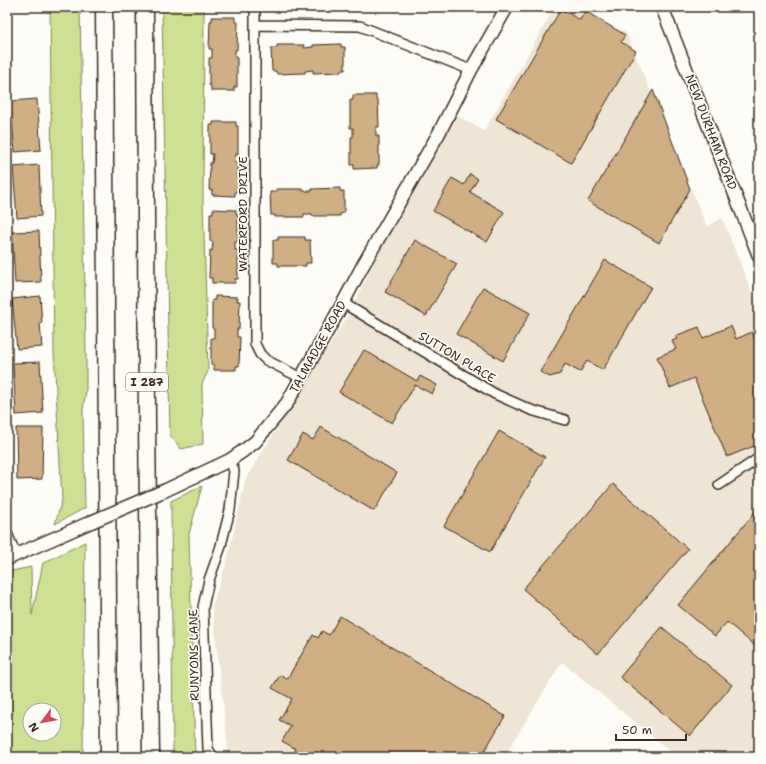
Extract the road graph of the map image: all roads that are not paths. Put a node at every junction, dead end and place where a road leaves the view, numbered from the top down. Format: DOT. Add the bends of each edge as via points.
graph roads {
  1 [pos="104,7"];
  2 [pos="145,7"];
  3 [pos="255,7"];
  4 [pos="507,7"];
  5 [pos="662,7"];
  6 [pos="255,25"];
  7 [pos="471,70"];
  8 [pos="759,256"];
  9 [pos="343,303"];
  10 [pos="301,378"];
  11 [pos="565,420"];
  12 [pos="759,458"];
  13 [pos="230,460"];
  14 [pos="719,485"];
  15 [pos="7,533"];
  16 [pos="12,557"];
  17 [pos="109,757"];
  18 [pos="150,757"];
  19 [pos="213,757"];
  1 -- 17 [label="highway"];
  2 -- 18 [label="highway, I 287"];
  3 -- 6 [label="street, WATERFORD DRIVE"];
  4 -- 7 [label="street, TALMADGE ROAD"];
  5 -- 8 [label="street, NEW DURHAM ROAD"];
  6 -- 7 [label="street" via="360,26"];
  6 -- 10 [label="street, WATERFORD DRIVE" via="255,344 266,360"];
  7 -- 9 [label="street, TALMADGE ROAD" via="439,134"];
  9 -- 10 [label="street, TALMADGE ROAD"];
  9 -- 11 [label="street, SUTTON PLACE" via="494,394 531,410"];
  10 -- 13 [label="street, TALMADGE ROAD" via="279,414 255,442"];
  12 -- 14 [label="street"];
  13 -- 16 [label="street, TALMADGE ROAD, bridge"];
  13 -- 19 [label="street, RUNYONS LANE" via="234,471 230,510 203,607 208,749"];
  15 -- 16 [label="street"];
}
